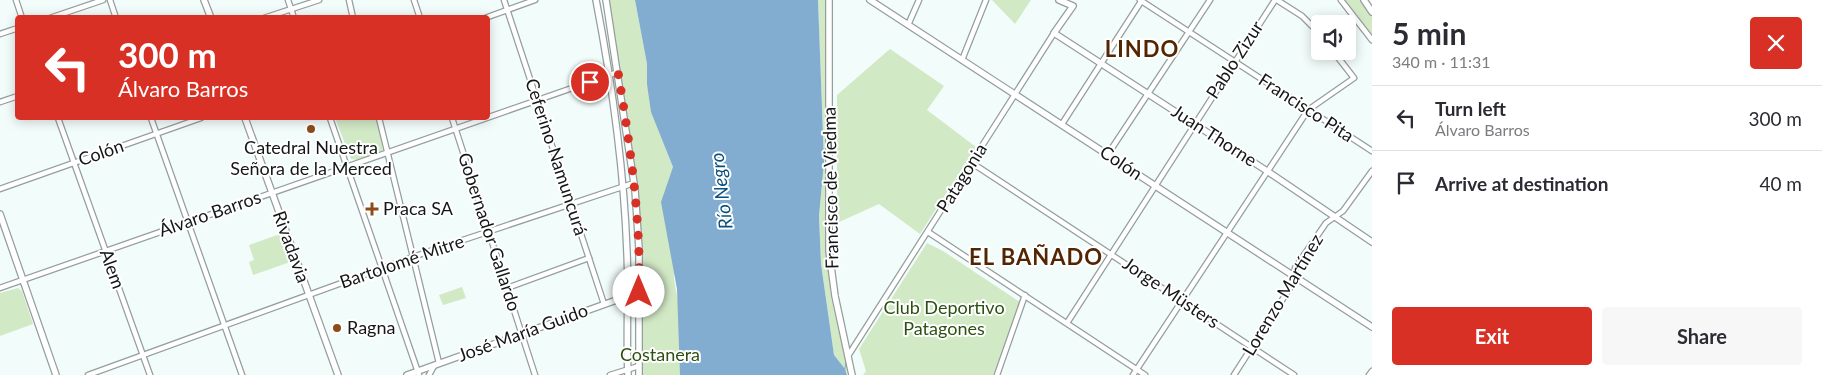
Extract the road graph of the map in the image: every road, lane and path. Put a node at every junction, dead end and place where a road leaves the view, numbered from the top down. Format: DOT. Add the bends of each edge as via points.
graph roads {
  1 [pos="16,0"];
  2 [pos="103,0"];
  3 [pos="110,0"];
  4 [pos="204,0"];
  5 [pos="288,0"];
  6 [pos="319,0"];
  7 [pos="349,0"];
  8 [pos="414,0"];
  9 [pos="504,0"];
  10 [pos="535,0"];
  11 [pos="596,0"];
  12 [pos="606,0"];
  13 [pos="829,0"];
  14 [pos="870,0"];
  15 [pos="919,0"];
  16 [pos="986,0"];
  17 [pos="1060,0"];
  18 [pos="1141,0"];
  19 [pos="1210,0"];
  20 [pos="1276,0"];
  21 [pos="1341,0"];
  22 [pos="1364,0"];
  23 [pos="1075,3"];
  24 [pos="291,9"];
  25 [pos="507,10"];
  26 [pos="1372,12"];
  27 [pos="21,15"];
  28 [pos="59,15"];
  29 [pos="115,15"];
  30 [pos="210,15"];
  31 [pos="273,15"];
  32 [pos="293,15"];
  33 [pos="352,15"];
  34 [pos="419,15"];
  35 [pos="490,16"];
  36 [pos="908,25"];
  37 [pos="1311,25"];
  38 [pos="15,29"];
  39 [pos="1189,32"];
  40 [pos="0,34"];
  41 [pos="1054,34"];
  42 [pos="1372,40"];
  43 [pos="962,60"];
  44 [pos="1340,60"];
  45 [pos="1235,62"];
  46 [pos="1101,64"];
  47 [pos="618,72"];
  48 [pos="608,76"];
  49 [pos="1147,93"];
  50 [pos="1016,94"];
  51 [pos="15,97"];
  52 [pos="537,101"];
  53 [pos="0,102"];
  54 [pos="1308,110"];
  55 [pos="490,118"];
  56 [pos="59,120"];
  57 [pos="152,120"];
  58 [pos="195,120"];
  59 [pos="246,120"];
  60 [pos="331,120"];
  61 [pos="379,120"];
  62 [pos="453,120"];
  63 [pos="484,120"];
  64 [pos="1194,123"];
  65 [pos="1062,124"];
  66 [pos="456,130"];
  67 [pos="157,133"];
  68 [pos="1372,151"];
  69 [pos="387,153"];
  70 [pos="1108,154"];
  71 [pos="74,162"];
  72 [pos="972,162"];
  73 [pos="346,167"];
  74 [pos="1267,171"];
  75 [pos="1372,171"];
  76 [pos="634,183"];
  77 [pos="1156,186"];
  78 [pos="623,187"];
  79 [pos="0,189"];
  80 [pos="271,192"];
  81 [pos="571,204"];
  82 [pos="0,214"];
  83 [pos="1335,216"];
  84 [pos="188,221"];
  85 [pos="489,232"];
  86 [pos="928,232"];
  87 [pos="1226,232"];
  88 [pos="1372,242"];
  89 [pos="104,250"];
  90 [pos="1112,254"];
  91 [pos="413,258"];
  92 [pos="589,258"];
  93 [pos="382,269"];
  94 [pos="1294,277"];
  95 [pos="22,280"];
  96 [pos="0,288"];
  97 [pos="507,288"];
  98 [pos="639,292"];
  99 [pos="308,295"];
  100 [pos="1025,295"];
  101 [pos="628,296"];
  102 [pos="1182,300"];
  103 [pos="604,304"];
  104 [pos="1067,323"];
  105 [pos="224,325"];
  106 [pos="1372,327"];
  107 [pos="521,334"];
  108 [pos="1252,347"];
  109 [pos="143,354"];
  110 [pos="848,356"];
  111 [pos="436,364"];
  112 [pos="639,366"];
  113 [pos="1136,369"];
  114 [pos="1372,371"];
  115 [pos="628,372"];
  116 [pos="418,373"];
  117 [pos="56,375"];
  118 [pos="88,375"];
  119 [pos="150,375"];
  120 [pos="242,375"];
  121 [pos="338,375"];
  122 [pos="407,375"];
  123 [pos="429,375"];
  124 [pos="535,375"];
  125 [pos="610,375"];
  126 [pos="639,375"];
  127 [pos="852,375"];
  128 [pos="997,375"];
  129 [pos="1133,375"];
  130 [pos="1145,375"];
  131 [pos="1234,375"];
  132 [pos="1294,375"];
  133 [pos="1369,375"];
  1 -- 27 [label="street"];
  2 -- 28 [label="street"];
  3 -- 29 [label="street"];
  4 -- 30 [label="main road"];
  5 -- 24 [label="street"];
  6 -- 24 [label="street"];
  7 -- 33 [label="street"];
  8 -- 34 [label="street"];
  9 -- 25 [label="street, Ceferino Namuncurá"];
  10 -- 25 [label="street"];
  11 -- 48 [label="main road"];
  12 -- 47 [label="main road"];
  13 -- 110 [label="main road, Francisco de Viedma" via="829,250"];
  14 -- 36 [label="main road, Colón"];
  15 -- 36 [label="street"];
  16 -- 43 [label="street"];
  17 -- 23 [label="main road"];
  18 -- 39 [label="street, Francisco Pita"];
  18 -- 46 [label="street"];
  19 -- 39 [label="street"];
  20 -- 37 [label="street"];
  20 -- 45 [label="street, Pablo Zizur"];
  21 -- 42 [label="street"];
  22 -- 26 [label="main road"];
  23 -- 41 [label="main road, Patagonia"];
  24 -- 31 [label="street"];
  24 -- 32 [label="street"];
  25 -- 35 [label="street"];
  25 -- 52 [label="street, Ceferino Namuncurá"];
  36 -- 43 [label="main road, Colón"];
  38 -- 40 [label="street"];
  39 -- 45 [label="street, Francisco Pita"];
  39 -- 49 [label="street"];
  41 -- 46 [label="main road, Juan Thorne"];
  41 -- 50 [label="street, Patagonia"];
  43 -- 50 [label="main road, Colón"];
  44 -- 54 [label="street" via="1354,78"];
  45 -- 54 [label="street, Francisco Pita"];
  45 -- 64 [label="street, Pablo Zizur"];
  46 -- 49 [label="main road, Juan Thorne"];
  46 -- 65 [label="street"];
  47 -- 48 [label="street, Álvaro Barros"];
  47 -- 76 [label="main road"];
  48 -- 52 [label="street, Álvaro Barros"];
  48 -- 78 [label="main road"];
  49 -- 64 [label="main road, Juan Thorne"];
  49 -- 70 [label="street"];
  50 -- 65 [label="main road, Colón"];
  50 -- 72 [label="street, Patagonia"];
  51 -- 53 [label="street"];
  52 -- 55 [label="street, Álvaro Barros"];
  52 -- 81 [label="street, Ceferino Namuncurá"];
  54 -- 68 [label="street, Francisco Pita"];
  54 -- 74 [label="street"];
  56 -- 71 [label="street, Alem"];
  57 -- 67 [label="street"];
  58 -- 67 [label="street, Colón"];
  59 -- 80 [label="main road, Rivadavia"];
  60 -- 73 [label="street"];
  61 -- 69 [label="street"];
  62 -- 66 [label="street, Gobernador Gallardo"];
  63 -- 66 [label="street, Álvaro Barros"];
  64 -- 74 [label="main road, Juan Thorne"];
  64 -- 77 [label="street, Pablo Zizur"];
  65 -- 70 [label="main road, Colón"];
  66 -- 69 [label="street, Álvaro Barros"];
  66 -- 85 [label="street, Gobernador Gallardo"];
  67 -- 71 [label="street, Colón"];
  67 -- 84 [label="street"];
  69 -- 73 [label="street, Álvaro Barros"];
  69 -- 91 [label="street"];
  70 -- 77 [label="main road, Colón"];
  71 -- 79 [label="street, Colón"];
  71 -- 89 [label="street, Alem"];
  72 -- 86 [label="street, Patagonia"];
  72 -- 90 [label="street, Jorge Müsters"];
  73 -- 80 [label="street, Álvaro Barros"];
  73 -- 93 [label="street"];
  74 -- 83 [label="main road, Juan Thorne"];
  74 -- 87 [label="street"];
  75 -- 83 [label="street, Lorenzo Martínez" via="1343,211"];
  76 -- 78 [label="street, Bartolomé Mitre"];
  76 -- 98 [label="main road"];
  77 -- 87 [label="main road, Colón"];
  77 -- 90 [label="street, Pablo Zizur"];
  78 -- 81 [label="street, Bartolomé Mitre"];
  78 -- 101 [label="main road"];
  80 -- 84 [label="street, Álvaro Barros"];
  80 -- 99 [label="main road, Rivadavia"];
  81 -- 85 [label="street, Bartolomé Mitre"];
  81 -- 92 [label="street, Ceferino Namuncurá"];
  82 -- 95 [label="main road"];
  83 -- 88 [label="main road, Juan Thorne"];
  83 -- 94 [label="street, Lorenzo Martínez" via="1326,223 1295,268"];
  84 -- 89 [label="street, Álvaro Barros"];
  84 -- 105 [label="street"];
  85 -- 91 [label="street, Bartolomé Mitre"];
  85 -- 97 [label="street, Gobernador Gallardo"];
  86 -- 100 [label="street"];
  86 -- 110 [label="street, Patagonia"];
  87 -- 94 [label="main road, Colón"];
  87 -- 102 [label="street"];
  89 -- 95 [label="street, Álvaro Barros"];
  89 -- 109 [label="street, Alem"];
  90 -- 102 [label="street, Jorge Müsters"];
  90 -- 104 [label="street, Pablo Zizur"];
  91 -- 93 [label="street, Bartolomé Mitre"];
  91 -- 111 [label="street"];
  92 -- 97 [label="street"];
  92 -- 103 [label="street, Ceferino Namuncurá"];
  93 -- 99 [label="street, Bartolomé Mitre"];
  93 -- 116 [label="street"];
  94 -- 106 [label="main road, Colón"];
  94 -- 108 [label="street, Lorenzo Martínez"];
  95 -- 96 [label="street, Álvaro Barros"];
  95 -- 117 [label="main road"];
  97 -- 107 [label="street, Gobernador Gallardo"];
  98 -- 101 [label="main road, José María Guido"];
  98 -- 112 [label="main road"];
  99 -- 105 [label="street, Bartolomé Mitre"];
  99 -- 121 [label="main road, Rivadavia"];
  100 -- 104 [label="street"];
  100 -- 128 [label="street"];
  101 -- 103 [label="main road, José María Guido"];
  101 -- 115 [label="main road"];
  102 -- 108 [label="street, Jorge Müsters"];
  102 -- 113 [label="street"];
  103 -- 107 [label="main road, José María Guido"];
  104 -- 113 [label="street"];
  105 -- 109 [label="street, Bartolomé Mitre"];
  105 -- 120 [label="street"];
  107 -- 111 [label="main road, José María Guido"];
  107 -- 124 [label="street, Gobernador Gallardo"];
  108 -- 131 [label="street, Lorenzo Martínez"];
  108 -- 132 [label="street, Jorge Müsters"];
  109 -- 118 [label="street, Bartolomé Mitre"];
  109 -- 119 [label="street, Alem"];
  110 -- 127 [label="main road, Francisco de Viedma"];
  111 -- 116 [label="main road, José María Guido"];
  111 -- 123 [label="street"];
  112 -- 115 [label="street"];
  112 -- 126 [label="main road"];
  113 -- 129 [label="street"];
  113 -- 130 [label="street"];
  114 -- 133 [label="street"];
  115 -- 125 [label="street"];
  116 -- 122 [label="main road, José María Guido"];
}
